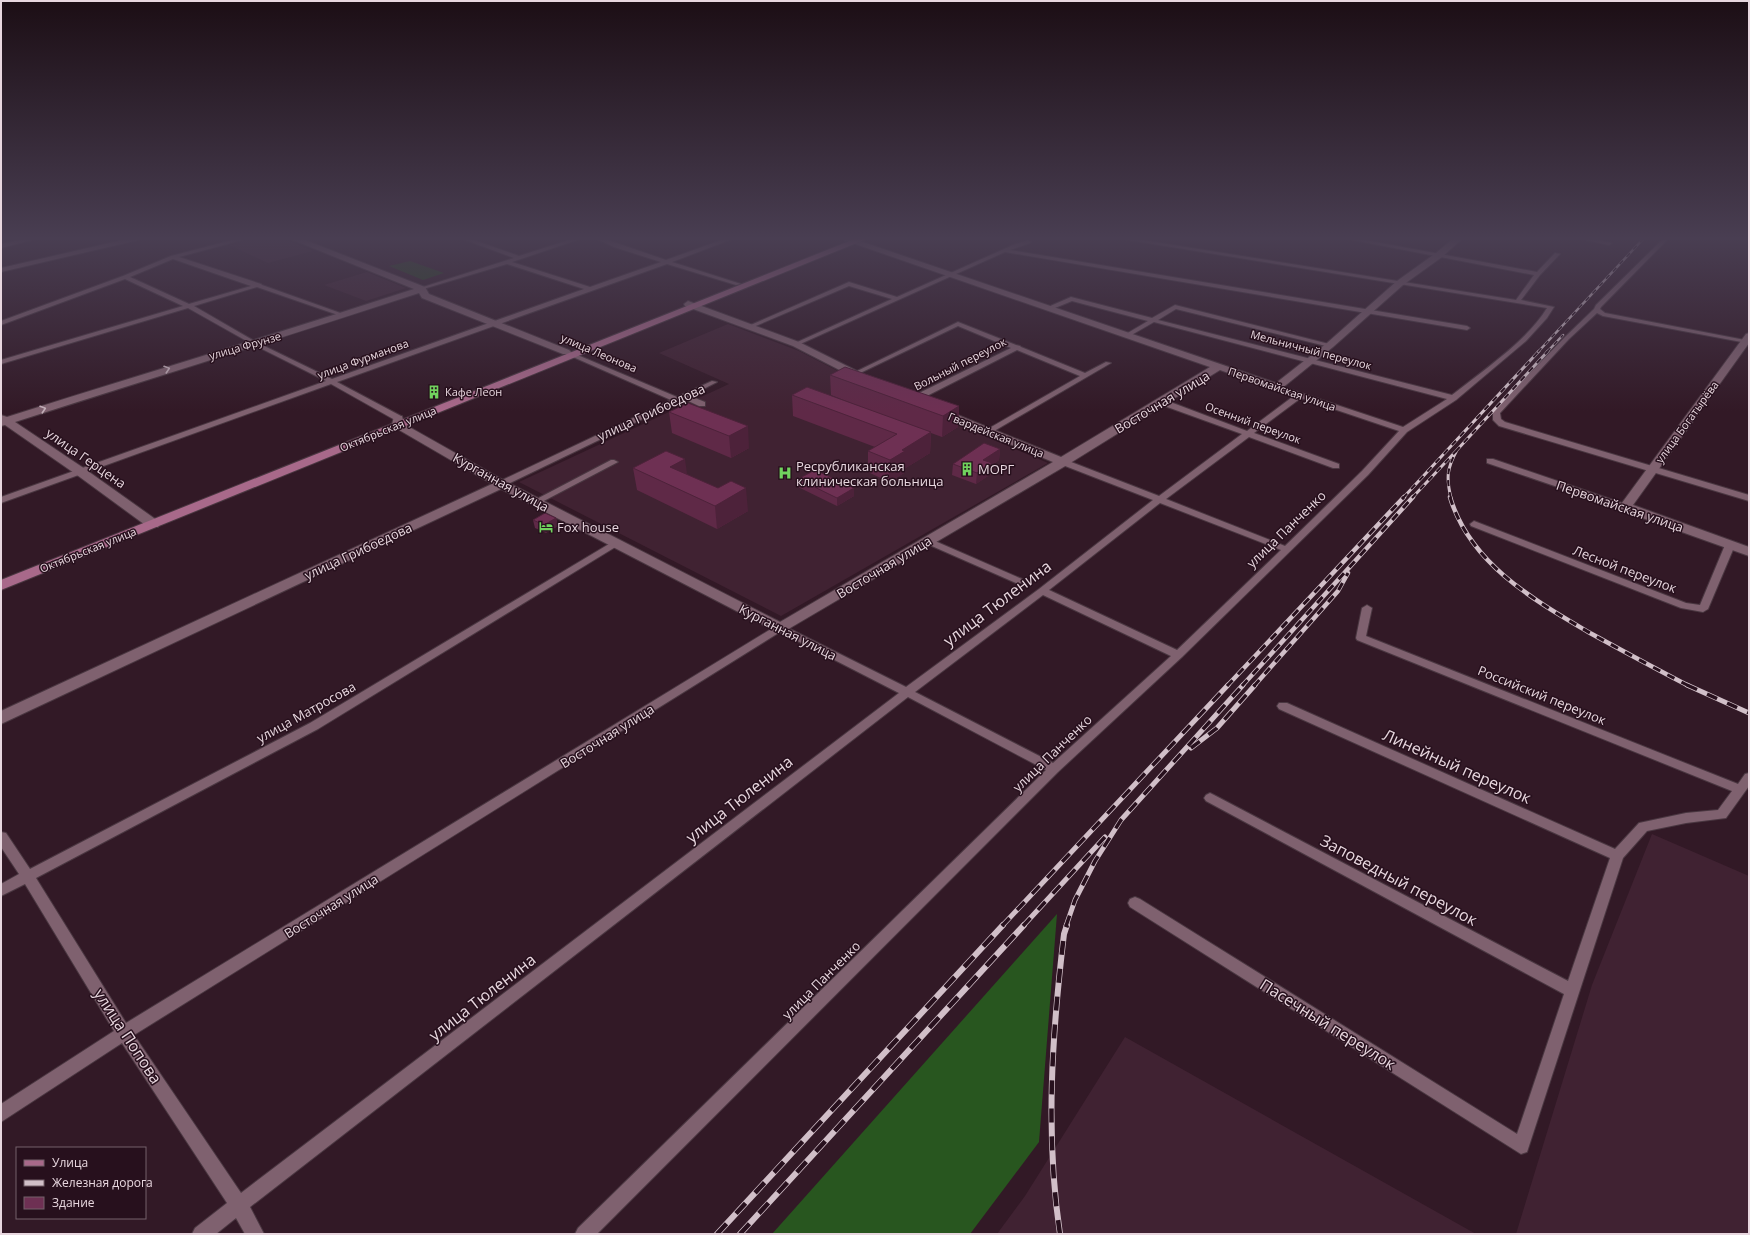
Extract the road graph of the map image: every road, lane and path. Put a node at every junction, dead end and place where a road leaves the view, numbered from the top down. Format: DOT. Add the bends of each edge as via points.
graph roads {
  1 [pos="75,296"];
  2 [pos="166,296"];
  3 [pos="224,296"];
  4 [pos="289,296"];
  5 [pos="402,296"];
  6 [pos="425,296"];
  7 [pos="570,296"];
  8 [pos="714,296"];
  9 [pos="717,296"];
  10 [pos="823,296"];
  11 [pos="888,296"];
  12 [pos="906,296"];
  13 [pos="1013,296"];
  14 [pos="1275,296"];
  15 [pos="1385,296"];
  16 [pos="1483,296"];
  17 [pos="1522,296"];
  18 [pos="1609,296"];
  19 [pos="899,299"];
  20 [pos="1518,301"];
  21 [pos="189,306"];
  22 [pos="692,306"];
  23 [pos="1050,308"];
  24 [pos="1367,311"];
  25 [pos="1595,313"];
  26 [pos="343,315"];
  27 [pos="969,318"];
  28 [pos="1152,320"];
  29 [pos="1,323"];
  30 [pos="494,323"];
  31 [pos="958,324"];
  32 [pos="749,328"];
  33 [pos="1467,328"];
  34 [pos="1128,335"];
  35 [pos="254,343"];
  36 [pos="1746,343"];
  37 [pos="796,344"];
  38 [pos="1330,345"];
  39 [pos="1018,348"];
  40 [pos="571,354"];
  41 [pos="1310,361"];
  42 [pos="1,362"];
  43 [pos="1108,363"];
  44 [pos="1218,367"];
  45 [pos="854,374"];
  46 [pos="1085,376"];
  47 [pos="332,382"];
  48 [pos="714,382"];
  49 [pos="872,383"];
  50 [pos="1277,388"];
  51 [pos="1300,395"];
  52 [pos="680,397"];
  53 [pos="1453,398"];
  54 [pos="909,399"];
  55 [pos="1162,402"];
  56 [pos="702,404"];
  57 [pos="3,421"];
  58 [pos="398,422"];
  59 [pos="1404,430"];
  60 [pos="989,432"];
  61 [pos="1250,434"];
  62 [pos="1490,461"];
  63 [pos="614,462"];
  64 [pos="1062,462"];
  65 [pos="1336,466"];
  66 [pos="1653,469"];
  67 [pos="81,472"];
  68 [pos="501,484"];
  69 [pos="1749,498"];
  70 [pos="1,500"];
  71 [pos="1159,500"];
  72 [pos="535,502"];
  73 [pos="1625,507"];
  74 [pos="149,521"];
  75 [pos="1474,524"];
  76 [pos="928,541"];
  77 [pos="617,543"];
  78 [pos="1730,545"];
  79 [pos="1286,549"];
  80 [pos="1749,552"];
  81 [pos="1,576"];
  82 [pos="1019,581"];
  83 [pos="1,585"];
  84 [pos="1042,591"];
  85 [pos="1367,608"];
  86 [pos="780,628"];
  87 [pos="1178,655"];
  88 [pos="907,692"];
  89 [pos="1283,706"];
  90 [pos="1,718"];
  91 [pos="1054,770"];
  92 [pos="1749,777"];
  93 [pos="1741,790"];
  94 [pos="1210,798"];
  95 [pos="1,837"];
  96 [pos="1617,856"];
  97 [pos="27,875"];
  98 [pos="1,890"];
  99 [pos="1135,903"];
  100 [pos="1572,991"];
  101 [pos="124,1033"];
  102 [pos="1,1114"];
  103 [pos="239,1205"];
  104 [pos="201,1234"];
  105 [pos="255,1234"];
  106 [pos="584,1234"];
  1 -- 29 [label="street"];
  2 -- 21 [label="street, Курганная улица"];
  3 -- 21 [label="street"];
  4 -- 26 [label="street"];
  5 -- 26 [label="street, улица Фрунзе"];
  6 -- 30 [label="street, улица Леонова"];
  7 -- 30 [label="street, улица Фурманова"];
  8 -- 22 [label="main road, Октябрьская улица"];
  9 -- 22 [label="main road, Октябрьская улица"];
  10 -- 32 [label="street"];
  11 -- 19 [label="street"];
  12 -- 19 [label="street"];
  13 -- 23 [label="street, Первомайская улица"];
  14 -- 24 [label="street"];
  15 -- 24 [label="street"];
  16 -- 20 [label="street"];
  17 -- 20 [label="street"];
  18 -- 25 [label="street"];
  19 -- 37 [label="street"];
  20 -- 53 [label="street, улица Панченко" via="1551,307 1524,340"];
  21 -- 35 [label="street, Курганная улица"];
  21 -- 42 [label="street"];
  22 -- 32 [label="street"];
  22 -- 40 [label="main road, Октябрьская улица"];
  23 -- 28 [label="street, Мельничный переулок" via="1071,299"];
  23 -- 34 [label="street, Первомайская улица"];
  24 -- 33 [label="street"];
  24 -- 38 [label="street"];
  25 -- 36 [label="street"];
  25 -- 66 [label="street" via="1567,338 1496,413 1497,420 1502,424"];
  26 -- 35 [label="street, улица Фрунзе"];
  27 -- 31 [label="street"];
  28 -- 34 [label="street"];
  28 -- 38 [label="street" via="1175,307"];
  28 -- 41 [label="street, Мельничный переулок"];
  30 -- 40 [label="street, улица Леонова"];
  30 -- 47 [label="street, улица Фурманова"];
  31 -- 39 [label="street, Вольный переулок"];
  31 -- 45 [label="street"];
  32 -- 37 [label="street"];
  34 -- 44 [label="street, Первомайская улица"];
  35 -- 47 [label="street, Курганная улица"];
  57 -- 35 [label="street, улица Фрунзе, one-way"];
  36 -- 66 [label="street, улица Богатырёва"];
  37 -- 45 [label="street"];
  38 -- 41 [label="street"];
  39 -- 46 [label="street, Вольный переулок"];
  39 -- 54 [label="street, Вольный переулок"];
  40 -- 52 [label="street, улица Леонова"];
  40 -- 58 [label="main road, Октябрьская улица"];
  41 -- 50 [label="street"];
  41 -- 53 [label="street, Мельничный переулок"];
  43 -- 46 [label="street"];
  44 -- 50 [label="street, Первомайская улица"];
  44 -- 55 [label="street, Восточная улица"];
  45 -- 49 [label="street"];
  46 -- 60 [label="street"];
  47 -- 58 [label="street, Курганная улица"];
  47 -- 67 [label="street, улица Фурманова"];
  48 -- 52 [label="street, улица Грибоедова"];
  50 -- 51 [label="street, Первомайская улица"];
  51 -- 59 [label="street, Первомайская улица"];
  51 -- 61 [label="street, улица Тюленина"];
  52 -- 56 [label="street, улица Леонова"];
  52 -- 68 [label="street, улица Грибоедова"];
  53 -- 59 [label="street, улица Панченко"];
  54 -- 60 [label="street, Гвардейская улица"];
  55 -- 61 [label="street, Осенний переулок"];
  55 -- 64 [label="street, Восточная улица"];
  57 -- 67 [label="street, улица Герцена"];
  58 -- 68 [label="street, Курганная улица"];
  58 -- 74 [label="main road, Октябрьская улица"];
  59 -- 79 [label="street, улица Панченко"];
  60 -- 64 [label="street, Гвардейская улица"];
  61 -- 65 [label="street, Осенний переулок"];
  61 -- 71 [label="street, улица Тюленина"];
  62 -- 73 [label="street, Первомайская улица"];
  63 -- 72 [label="street"];
  64 -- 71 [label="street, Гвардейская улица"];
  64 -- 76 [label="street, Восточная улица"];
  66 -- 69 [label="street"];
  66 -- 73 [label="street, улица Богатырёва"];
  67 -- 70 [label="street, улица Фурманова"];
  67 -- 74 [label="street, улица Герцена"];
  68 -- 72 [label="street, Курганная улица"];
  68 -- 90 [label="street, улица Грибоедова"];
  71 -- 79 [label="street, Гвардейская улица"];
  71 -- 84 [label="street, улица Тюленина"];
  72 -- 77 [label="street, Курганная улица"];
  73 -- 78 [label="street, Первомайская улица"];
  74 -- 81 [label="main road, Октябрьская улица"];
  74 -- 83 [label="main road, Октябрьская улица"];
  75 -- 78 [label="street, Лесной переулок" via="1684,606 1703,609"];
  76 -- 82 [label="street"];
  76 -- 86 [label="street, Восточная улица"];
  77 -- 86 [label="street, Курганная улица"];
  77 -- 97 [label="street, улица Матросова" via="314,726"];
  78 -- 80 [label="street, Первомайская улица"];
  79 -- 87 [label="street, улица Панченко"];
  84 -- 87 [label="street"];
  84 -- 88 [label="street, улица Тюленина"];
  85 -- 93 [label="street, Российский переулок" via="1361,638"];
  86 -- 88 [label="street, Курганная улица"];
  86 -- 101 [label="street, Восточная улица"];
  87 -- 91 [label="street, улица Панченко"];
  88 -- 91 [label="street, Курганная улица"];
  88 -- 103 [label="street, улица Тюленина"];
  89 -- 96 [label="street, Линейный переулок"];
  91 -- 106 [label="street, улица Панченко"];
  92 -- 93 [label="street"];
  93 -- 96 [label="street" via="1722,815 1686,818 1643,827"];
  94 -- 100 [label="street, Заповедный переулок"];
  95 -- 97 [label="street, улица Попова"];
  96 -- 100 [label="street"];
  97 -- 98 [label="street, улица Матросова"];
  97 -- 101 [label="street, улица Попова"];
  99 -- 100 [label="street, Пасечный переулок" via="1521,1146"];
  101 -- 102 [label="street, Восточная улица"];
  101 -- 103 [label="street, улица Попова"];
  103 -- 104 [label="street, улица Тюленина"];
  103 -- 105 [label="street, улица Попова"];
}
